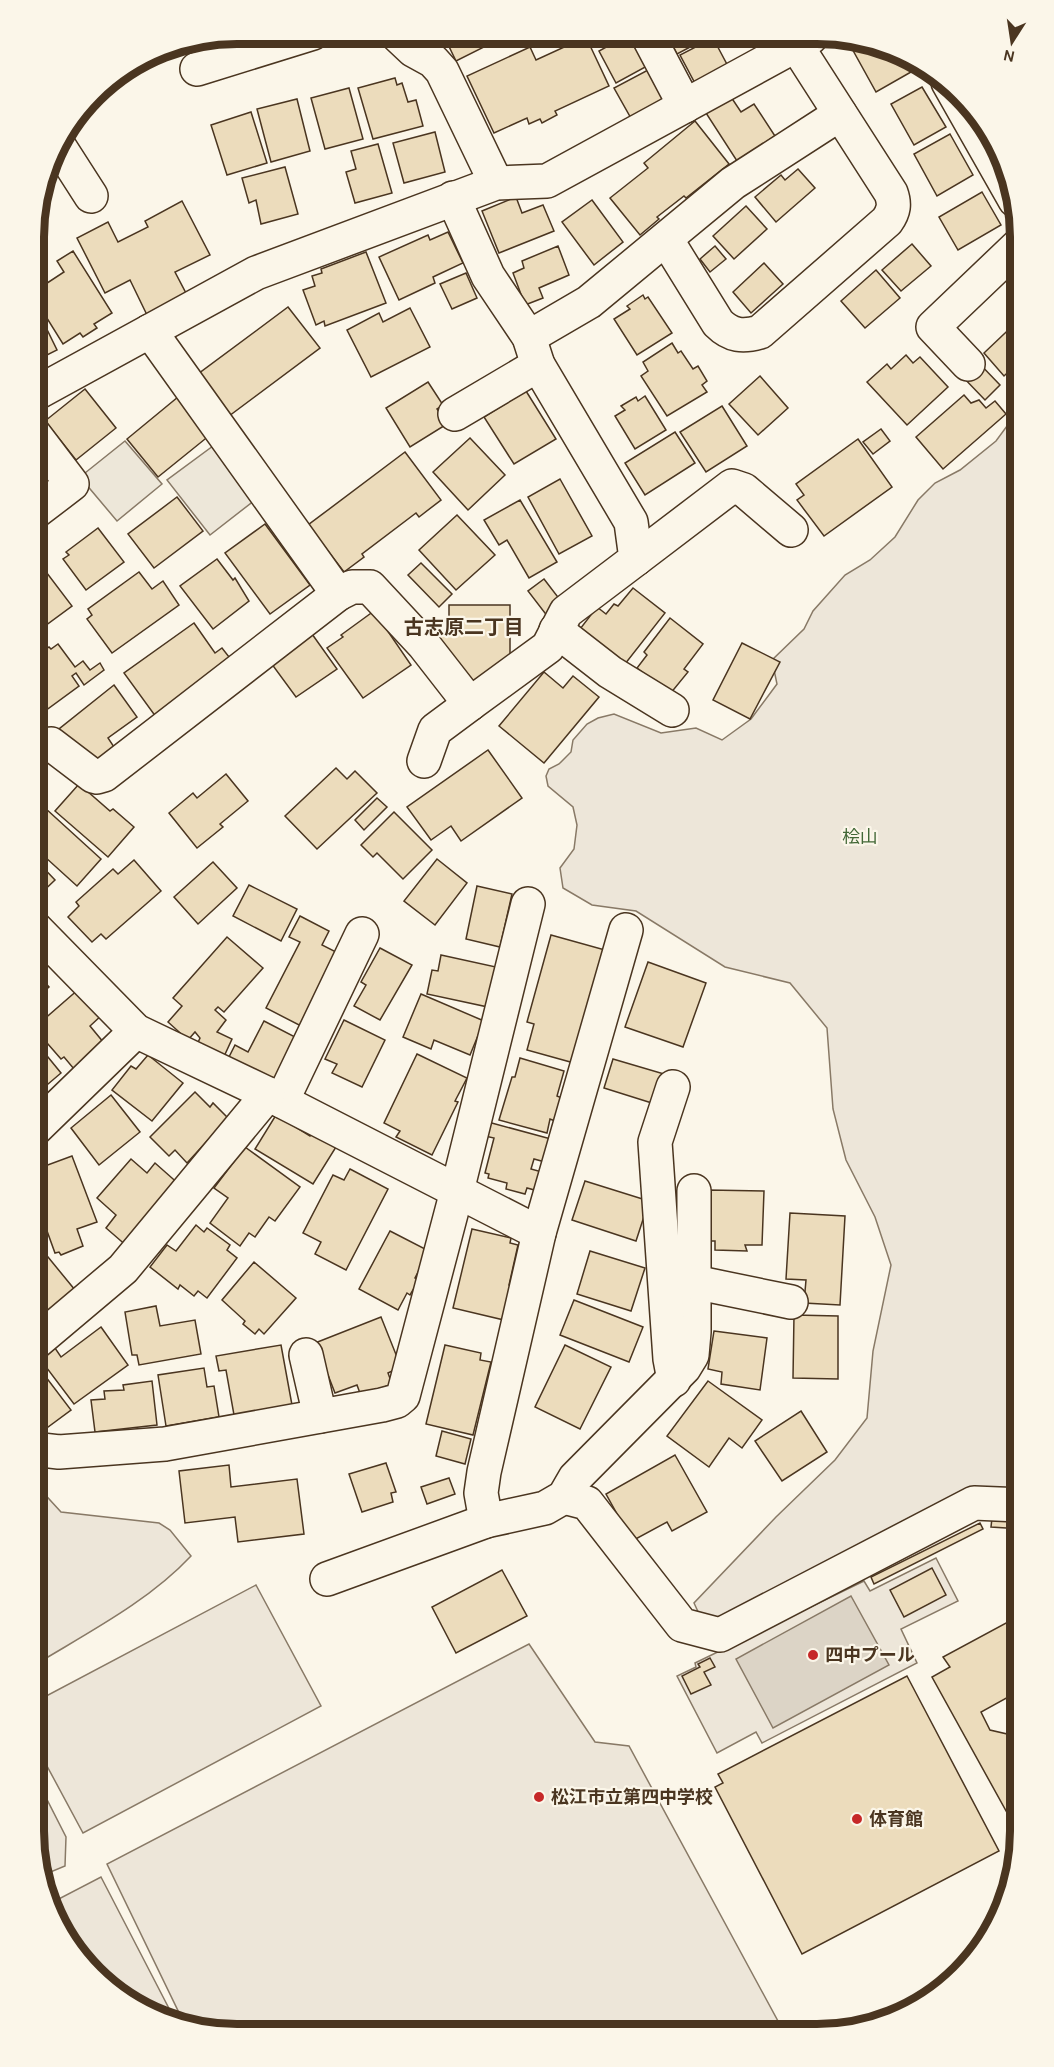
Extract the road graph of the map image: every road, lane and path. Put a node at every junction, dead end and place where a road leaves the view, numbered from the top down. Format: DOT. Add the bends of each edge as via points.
graph roads {
  1 [pos="278,44"];
  2 [pos="407,44"];
  3 [pos="652,44"];
  4 [pos="799,44"];
  5 [pos="805,44"];
  6 [pos="197,69"];
  7 [pos="685,106"];
  8 [pos="964,111"];
  9 [pos="840,114"];
  10 [pos="63,152"];
  11 [pos="998,171"];
  12 [pos="496,183"];
  13 [pos="91,196"];
  14 [pos="453,198"];
  15 [pos="666,238"];
  16 [pos="1011,253"];
  17 [pos="150,331"];
  18 [pos="534,351"];
  19 [pos="968,364"];
  20 [pos="44,389"];
  21 [pos="455,414"];
  22 [pos="44,448"];
  23 [pos="44,505"];
  24 [pos="791,530"];
  25 [pos="636,559"];
  26 [pos="338,594"];
  27 [pos="556,630"];
  28 [pos="470,704"];
  29 [pos="672,710"];
  30 [pos="44,745"];
  31 [pos="424,761"];
  32 [pos="528,904"];
  33 [pos="626,930"];
  34 [pos="362,934"];
  35 [pos="44,937"];
  36 [pos="136,1031"];
  37 [pos="673,1087"];
  38 [pos="275,1098"];
  39 [pos="44,1120"];
  40 [pos="457,1191"];
  41 [pos="694,1191"];
  42 [pos="539,1233"];
  43 [pos="694,1282"];
  44 [pos="791,1302"];
  45 [pos="44,1335"];
  46 [pos="306,1355"];
  47 [pos="674,1380"];
  48 [pos="320,1416"];
  49 [pos="44,1450"];
  50 [pos="564,1497"];
  51 [pos="1010,1505"];
  52 [pos="486,1521"];
  53 [pos="327,1579"];
  1 -- 6 [label="street"];
  2 -- 12 [label="street" via="442,71"];
  3 -- 7 [label="street"];
  4 -- 7 [label="street"];
  5 -- 9 [label="street"];
  7 -- 12 [label="street" via="547,181"];
  8 -- 11 [label="street"];
  9 -- 15 [label="street" via="733,183"];
  9 -- 15 [label="street" via="891,193 892,214 760,332 748,335 726,331"];
  10 -- 13 [label="street"];
  12 -- 14 [label="street"];
  14 -- 17 [label="street" via="256,273"];
  14 -- 18 [label="street" via="488,276"];
  15 -- 18 [label="street"];
  16 -- 19 [label="street" via="933,327"];
  17 -- 20 [label="street"];
  17 -- 26 [label="street"];
  18 -- 21 [label="street"];
  18 -- 25 [label="street" via="631,522"];
  22 -- 23 [label="street" via="72,484"];
  24 -- 25 [label="street" via="744,490 732,486"];
  25 -- 27 [label="street" via="566,612"];
  26 -- 28 [label="street" via="352,587 370,587 424,645"];
  26 -- 30 [label="street" via="104,775 93,776 51,744"];
  27 -- 28 [label="street" via="548,647"];
  27 -- 29 [label="street" via="610,672"];
  28 -- 31 [label="street" via="435,730"];
  32 -- 40 [label="street"];
  33 -- 42 [label="street"];
  34 -- 38 [label="street"];
  35 -- 36 [label="street"];
  36 -- 38 [label="street"];
  36 -- 39 [label="street"];
  37 -- 47 [label="street" via="655,1142"];
  38 -- 40 [label="street"];
  38 -- 45 [label="street" via="123,1269"];
  40 -- 42 [label="street"];
  40 -- 48 [label="street" via="403,1395 390,1403"];
  41 -- 43 [label="street"];
  42 -- 52 [label="street" via="484,1472 481,1493"];
  43 -- 44 [label="street"];
  43 -- 47 [label="street" via="692,1354"];
  46 -- 48 [label="street"];
  47 -- 50 [label="street" via="575,1478"];
  48 -- 49 [label="street" via="165,1444"];
  50 -- 51 [label="street" via="587,1503 682,1625 720,1635 974,1503"];
  50 -- 52 [label="street" via="545,1508"];
  52 -- 53 [label="street"];
}
